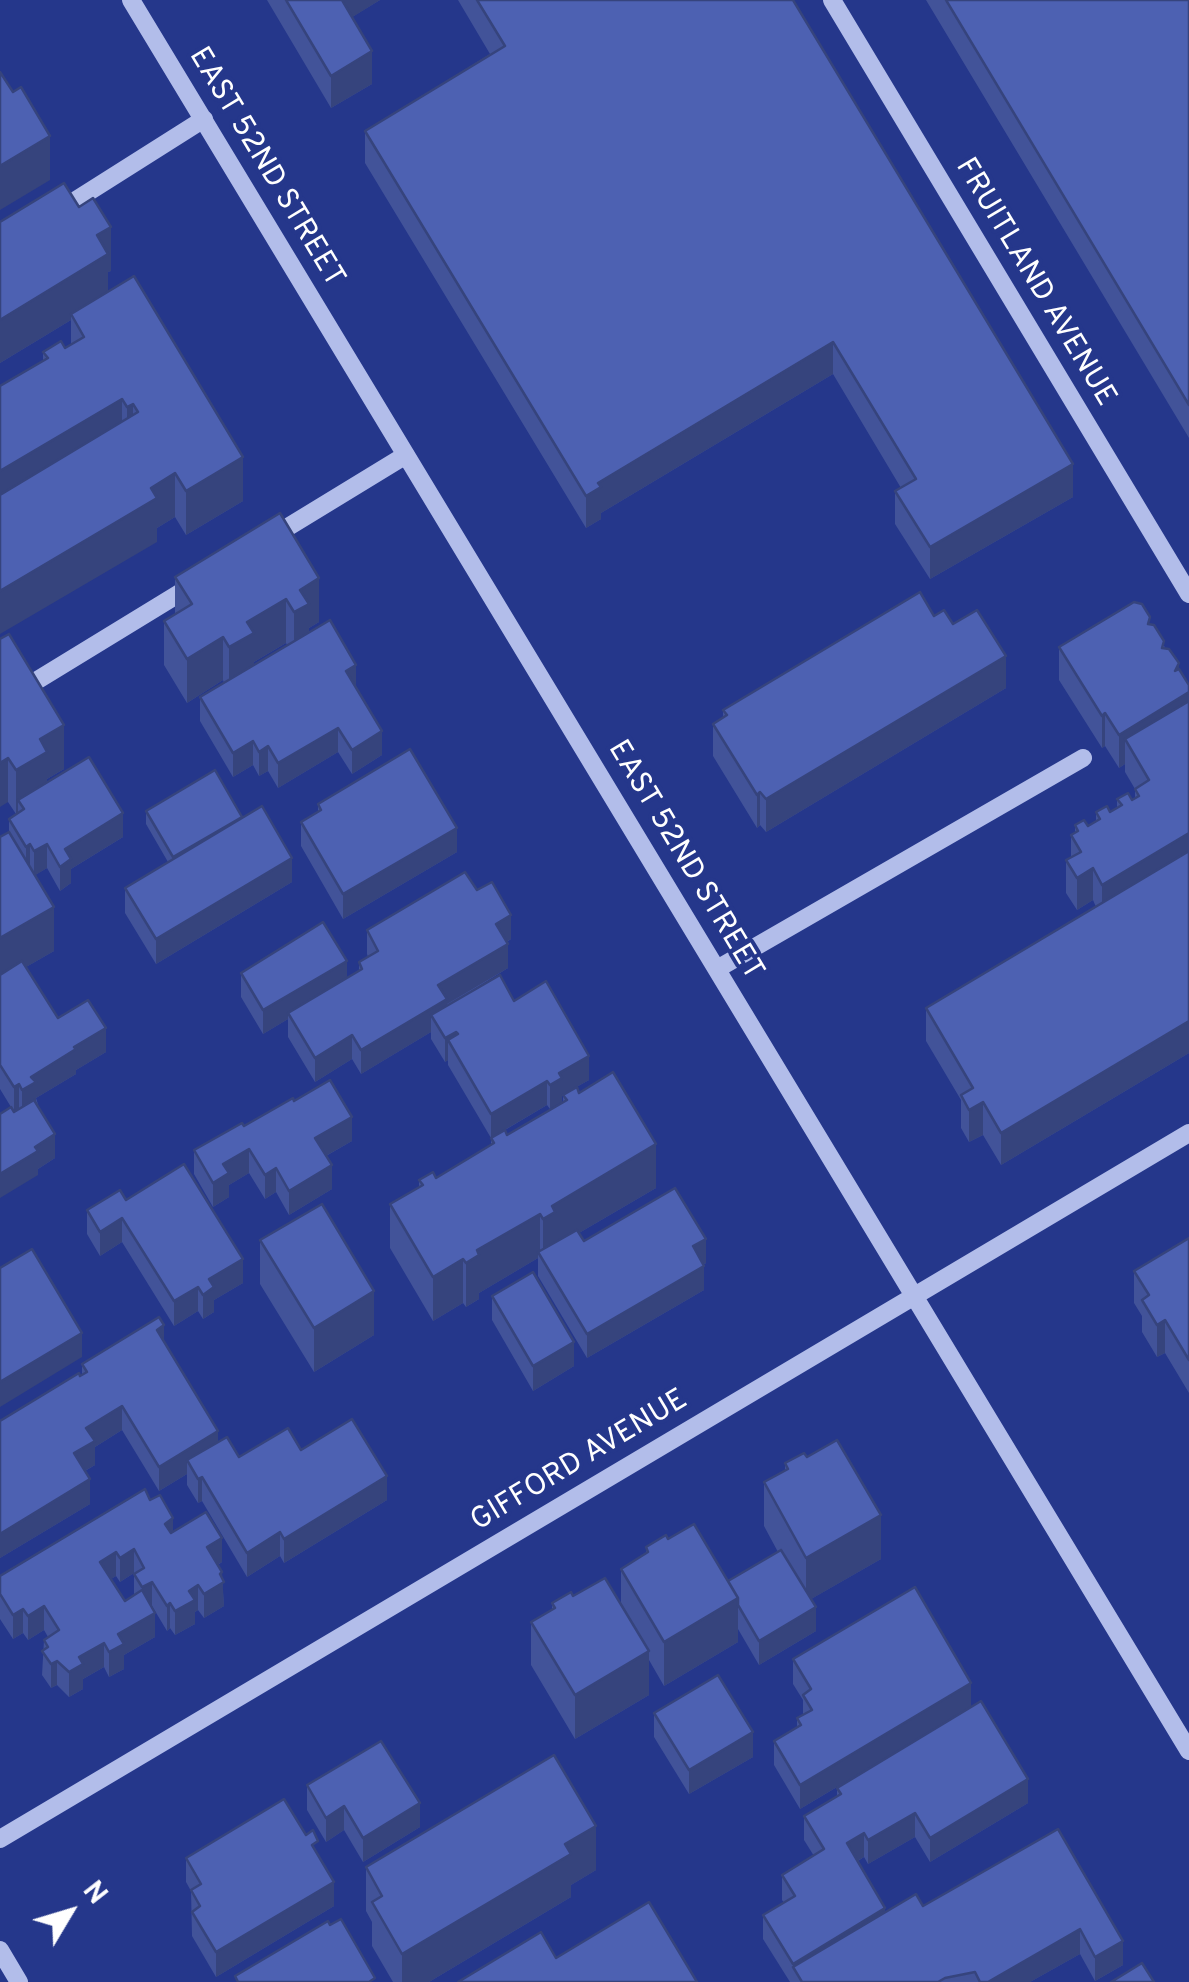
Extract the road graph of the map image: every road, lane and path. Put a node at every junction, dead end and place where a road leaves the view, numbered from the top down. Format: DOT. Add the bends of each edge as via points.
graph roads {
  1 [pos="131,0"];
  2 [pos="832,0"];
  3 [pos="204,119"];
  4 [pos="33,227"];
  5 [pos="406,454"];
  6 [pos="250,550"];
  7 [pos="201,580"];
  8 [pos="1189,594"];
  9 [pos="36,681"];
  10 [pos="1083,758"];
  11 [pos="716,969"];
  12 [pos="1189,1133"];
  13 [pos="914,1296"];
  14 [pos="1189,1751"];
  15 [pos="0,1839"];
  16 [pos="0,1950"];
  17 [pos="20,1982"];
  1 -- 3 [label="street, EAST 52ND STREET"];
  2 -- 8 [label="street, FRUITLAND AVENUE"];
  3 -- 4 [label="street"];
  3 -- 5 [label="street, EAST 52ND STREET"];
  5 -- 6 [label="street"];
  5 -- 11 [label="street, EAST 52ND STREET"];
  7 -- 9 [label="street"];
  10 -- 11 [label="street"];
  11 -- 13 [label="street, EAST 52ND STREET"];
  12 -- 13 [label="street, GIFFORD AVENUE"];
  13 -- 14 [label="street, EAST 52ND STREET"];
  13 -- 15 [label="street, GIFFORD AVENUE"];
  16 -- 17 [label="street"];
}
